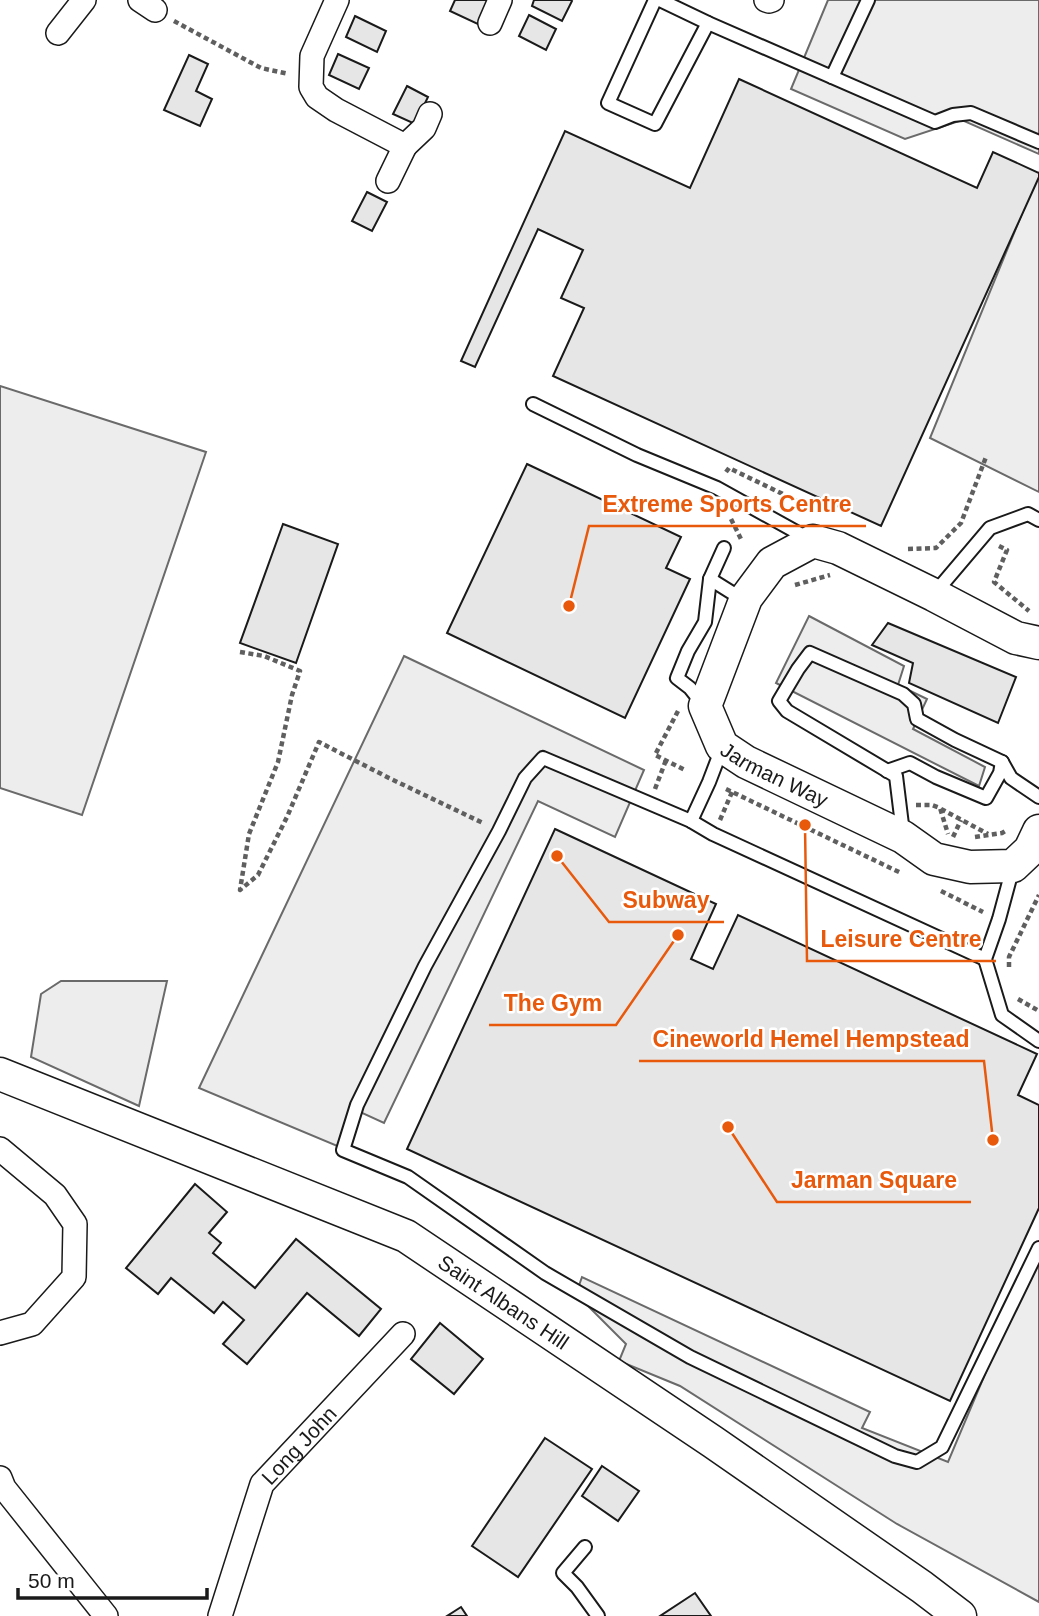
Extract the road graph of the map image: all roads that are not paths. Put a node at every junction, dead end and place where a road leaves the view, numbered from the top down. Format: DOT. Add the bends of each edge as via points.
graph roads {
  1 [pos="84,0"];
  2 [pos="337,0"];
  3 [pos="499,0"];
  4 [pos="657,0"];
  5 [pos="766,0"];
  6 [pos="772,0"];
  7 [pos="868,0"];
  8 [pos="490,23"];
  9 [pos="708,23"];
  10 [pos="58,33"];
  11 [pos="832,77"];
  12 [pos="430,114"];
  13 [pos="1039,142"];
  14 [pos="405,146"];
  15 [pos="388,181"];
  16 [pos="533,404"];
  17 [pos="1039,520"];
  18 [pos="813,541"];
  19 [pos="723,548"];
  20 [pos="710,579"];
  21 [pos="934,595"];
  22 [pos="746,598"];
  23 [pos="1037,629"];
  24 [pos="705,706"];
  25 [pos="723,746"];
  26 [pos="1002,762"];
  27 [pos="887,771"];
  28 [pos="1039,797"];
  29 [pos="691,821"];
  30 [pos="903,837"];
  31 [pos="1030,848"];
  32 [pos="985,959"];
  33 [pos="1039,1041"];
  34 [pos="0,1073"];
  35 [pos="0,1149"];
  36 [pos="1039,1248"];
  37 [pos="0,1333"];
  38 [pos="403,1334"];
  39 [pos="0,1478"];
  40 [pos="585,1547"];
  41 [pos="106,1616"];
  42 [pos="220,1616"];
  43 [pos="598,1616"];
  44 [pos="960,1616"];
  1 -- 10 [label="street"];
  2 -- 14 [label="street" via="312,56 311,87 336,110"];
  3 -- 8 [label="street"];
  4 -- 9 [label="lane"];
  4 -- 9 [label="lane" via="608,103 655,124"];
  5 -- 6 [label="street"];
  7 -- 11 [label="lane"];
  9 -- 11 [label="lane"];
  11 -- 13 [label="lane" via="935,122 971,113"];
  12 -- 14 [label="street" via="424,128"];
  14 -- 15 [label="street"];
  16 -- 18 [label="lane" via="636,455 717,488"];
  17 -- 21 [label="lane" via="1028,514 990,528"];
  18 -- 21 [label="street" via="838,548"];
  18 -- 22 [label="street" via="772,563"];
  19 -- 20 [label="lane"];
  20 -- 22 [label="lane"];
  20 -- 24 [label="lane" via="705,622 677,678"];
  21 -- 23 [label="street" via="1016,638"];
  22 -- 24 [label="street"];
  24 -- 25 [label="street, Jarman Way"];
  25 -- 29 [label="lane"];
  25 -- 30 [label="street, Jarman Way" via="746,762"];
  26 -- 27 [label="lane" via="986,798 910,763"];
  26 -- 27 [label="lane" via="917,719 914,704 903,694 810,653 779,701 787,711"];
  26 -- 28 [label="lane" via="1011,778"];
  27 -- 30 [label="lane" via="897,776"];
  29 -- 32 [label="lane"];
  29 -- 36 [label="lane" via="543,758 525,778 425,966 357,1105 343,1150 408,1177 545,1273 691,1357 895,1456 917,1462 942,1447"];
  30 -- 31 [label="street, Jarman Way" via="934,859 970,867"];
  31 -- 32 [label="lane"];
  32 -- 33 [label="lane" via="1002,1015"];
  34 -- 44 [label="street, Saint Albans Hill" via="406,1236 713,1442"];
  35 -- 37 [label="street" via="55,1195 75,1224 74,1277 32,1324"];
  38 -- 42 [label="street, Long John" via="262,1483"];
  39 -- 41 [label="street"];
  40 -- 43 [label="lane" via="563,1573"];
}
